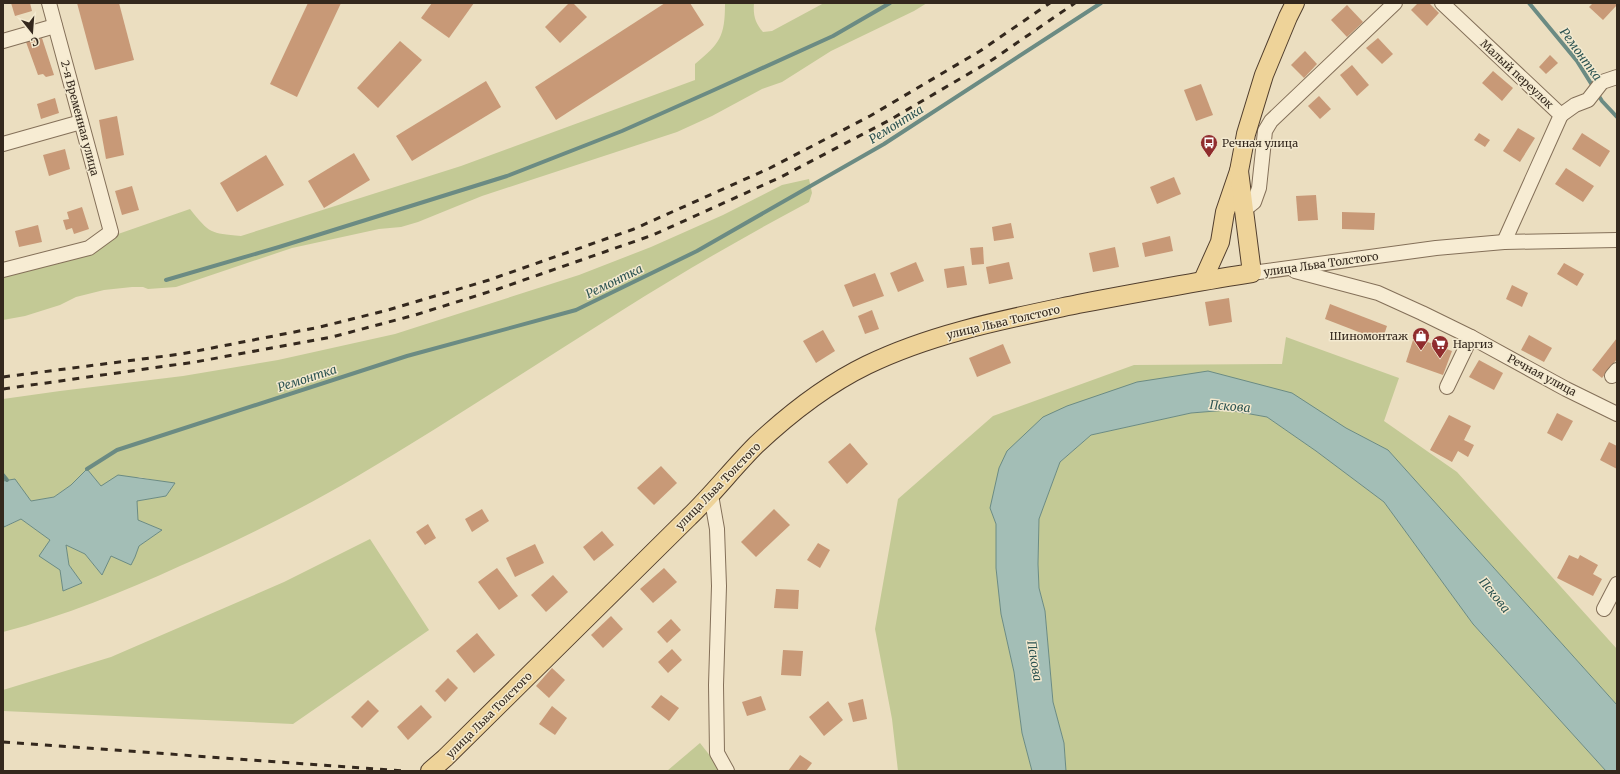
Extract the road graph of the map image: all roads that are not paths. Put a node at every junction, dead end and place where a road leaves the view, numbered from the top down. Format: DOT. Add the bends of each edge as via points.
graph roads {
  1 [pos="49,3"];
  2 [pos="1295,3"];
  3 [pos="1395,3"];
  4 [pos="1442,3"];
  5 [pos="55,26"];
  6 [pos="3,41"];
  7 [pos="1617,77"];
  8 [pos="1561,116"];
  9 [pos="81,122"];
  10 [pos="3,144"];
  11 [pos="1239,171"];
  12 [pos="1244,210"];
  13 [pos="1617,240"];
  14 [pos="1504,242"];
  15 [pos="1288,269"];
  16 [pos="3,270"];
  17 [pos="1252,273"];
  18 [pos="1203,280"];
  19 [pos="1471,336"];
  20 [pos="1447,387"];
  21 [pos="1617,414"];
  22 [pos="711,495"];
  23 [pos="1617,584"];
  24 [pos="1604,609"];
  25 [pos="430,771"];
  26 [pos="727,771"];
  1 -- 5 [label="street, 2-я Временная улица"];
  2 -- 11 [label="main road" via="1264,75 1246,134"];
  3 -- 12 [label="street" via="1271,121 1265,132 1254,202"];
  4 -- 8 [label="street, Малый переулок"];
  5 -- 6 [label="street"];
  5 -- 9 [label="street, 2-я Временная улица"];
  7 -- 8 [label="street" via="1602,82 1588,100 1574,104"];
  8 -- 14 [label="street, Малый переулок"];
  9 -- 10 [label="street"];
  9 -- 16 [label="street, 2-я Временная улица" via="111,232 89,248"];
  11 -- 12 [label="main road"];
  11 -- 18 [label="main road" via="1225,212 1220,242"];
  12 -- 17 [label="main road"];
  13 -- 14 [label="street, улица Льва Толстого"];
  14 -- 15 [label="street, улица Льва Толстого" via="1436,248"];
  15 -- 17 [label="street, улица Льва Толстого"];
  15 -- 19 [label="street, Речная улица" via="1378,293"];
  17 -- 18 [label="main road, улица Льва Толстого"];
  18 -- 22 [label="main road, улица Льва Толстого" via="958,331 867,365 823,391 793,413 756,446"];
  19 -- 20 [label="street"];
  19 -- 21 [label="street, Речная улица"];
  22 -- 25 [label="main road, улица Льва Толстого"];
  22 -- 26 [label="street" via="717,529 719,586 717,753"];
  23 -- 24 [label="street"];
}
